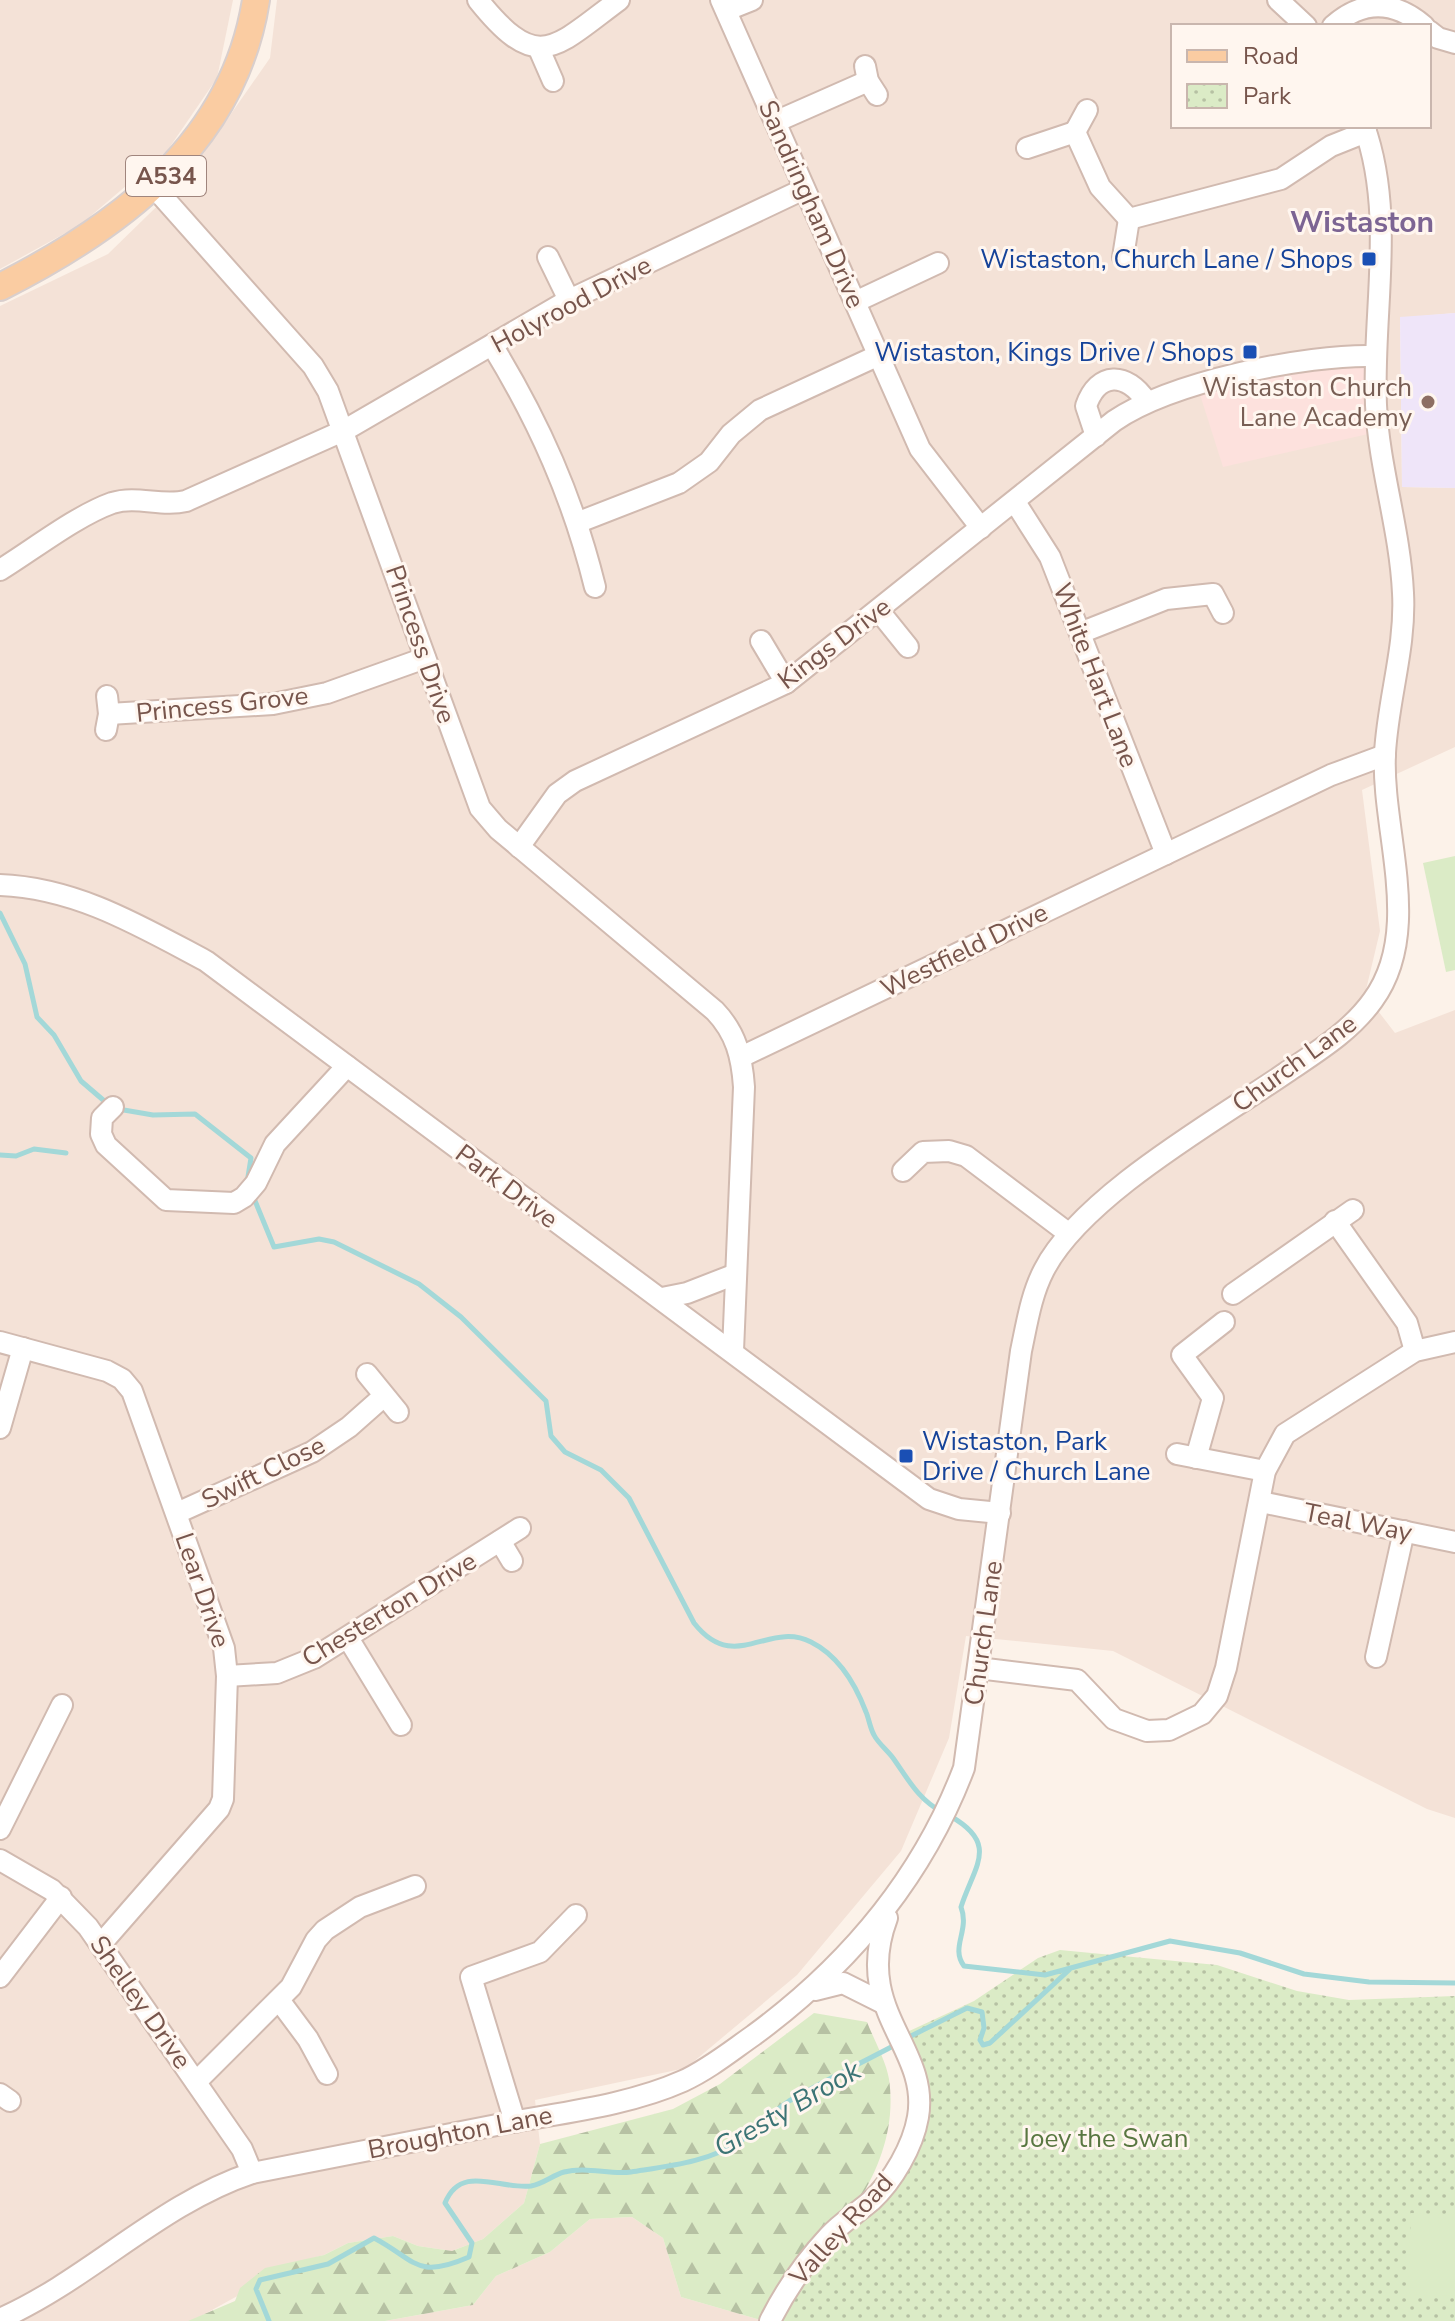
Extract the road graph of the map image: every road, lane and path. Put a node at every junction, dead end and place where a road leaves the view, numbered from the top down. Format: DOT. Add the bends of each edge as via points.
graph roads {
  1 [pos="256,0"];
  2 [pos="478,0"];
  3 [pos="619,0"];
  4 [pos="752,0"];
  5 [pos="724,5"];
  6 [pos="1336,24"];
  7 [pos="1421,24"];
  8 [pos="1431,33"];
  9 [pos="1455,43"];
  10 [pos="539,49"];
  11 [pos="553,81"];
  12 [pos="870,81"];
  13 [pos="1087,110"];
  14 [pos="775,122"];
  15 [pos="1365,129"];
  16 [pos="1075,132"];
  17 [pos="1027,148"];
  18 [pos="154,187"];
  19 [pos="804,189"];
  20 [pos="1129,219"];
  21 [pos="548,257"];
  22 [pos="1123,257"];
  23 [pos="941,262"];
  24 [pos="0,287"];
  25 [pos="569,300"];
  26 [pos="855,302"];
  27 [pos="492,345"];
  28 [pos="879,355"];
  29 [pos="1375,356"];
  30 [pos="1146,401"];
  31 [pos="345,430"];
  32 [pos="1096,436"];
  33 [pos="1015,502"];
  34 [pos="579,522"];
  35 [pos="981,528"];
  36 [pos="0,570"];
  37 [pos="595,587"];
  38 [pos="879,611"];
  39 [pos="1223,613"];
  40 [pos="1080,633"];
  41 [pos="761,641"];
  42 [pos="908,647"];
  43 [pos="425,658"];
  44 [pos="786,683"];
  45 [pos="107,713"];
  46 [pos="1385,755"];
  47 [pos="519,847"];
  48 [pos="1166,854"];
  49 [pos="0,885"];
  50 [pos="741,1057"];
  51 [pos="347,1066"];
  52 [pos="113,1107"];
  53 [pos="903,1171"];
  54 [pos="1068,1233"];
  55 [pos="736,1274"];
  56 [pos="1233,1294"];
  57 [pos="662,1298"];
  58 [pos="1224,1322"];
  59 [pos="0,1342"];
  60 [pos="1455,1342"];
  61 [pos="23,1348"];
  62 [pos="733,1351"];
  63 [pos="1415,1351"];
  64 [pos="367,1374"];
  65 [pos="0,1428"];
  66 [pos="1265,1471"];
  67 [pos="1261,1502"];
  68 [pos="177,1513"];
  69 [pos="1000,1513"];
  70 [pos="520,1528"];
  71 [pos="1404,1531"];
  72 [pos="500,1541"];
  73 [pos="1455,1542"];
  74 [pos="512,1561"];
  75 [pos="348,1638"];
  76 [pos="1376,1657"];
  77 [pos="978,1668"];
  78 [pos="227,1676"];
  79 [pos="62,1705"];
  80 [pos="401,1726"];
  81 [pos="0,1829"];
  82 [pos="0,1860"];
  83 [pos="415,1886"];
  84 [pos="61,1897"];
  85 [pos="892,1903"];
  86 [pos="576,1915"];
  87 [pos="101,1944"];
  88 [pos="0,1977"];
  89 [pos="810,1991"];
  90 [pos="279,2000"];
  91 [pos="881,2002"];
  92 [pos="327,2074"];
  93 [pos="196,2082"];
  94 [pos="515,2122"];
  95 [pos="252,2173"];
  96 [pos="0,2319"];
  97 [pos="770,2321"];
  1 -- 18 [label="main road, A534" via="249,36 227,93 189,150"];
  2 -- 10 [label="street" via="512,37"];
  3 -- 10 [label="street" via="570,37"];
  4 -- 5 [label="street"];
  5 -- 14 [label="street, Sandringham Drive"];
  6 -- 7 [label="street" via="1360,8 1384,5"];
  8 -- 9 [label="street"];
  10 -- 11 [label="street"];
  12 -- 14 [label="street"];
  13 -- 16 [label="street"];
  14 -- 19 [label="street, Sandringham Drive"];
  15 -- 20 [label="street" via="1281,179"];
  15 -- 29 [label="street, Church Lane" via="1379,194"];
  16 -- 17 [label="street"];
  16 -- 20 [label="street" via="1100,187"];
  18 -- 24 [label="main road, A534" via="100,229"];
  18 -- 31 [label="street, Princess Drive" via="313,366"];
  19 -- 25 [label="street, Holyrood Drive"];
  19 -- 26 [label="street, Sandringham Drive"];
  20 -- 22 [label="street"];
  21 -- 25 [label="street"];
  23 -- 26 [label="street"];
  25 -- 27 [label="street, Holyrood Drive"];
  26 -- 28 [label="street, Sandringham Drive"];
  27 -- 31 [label="street, Holyrood Drive"];
  27 -- 34 [label="street" via="546,441"];
  28 -- 34 [label="street" via="760,410 709,462 679,483"];
  28 -- 35 [label="street, Sandringham Drive" via="930,465"];
  29 -- 30 [label="street, Kings Drive" via="1328,356"];
  29 -- 46 [label="street, Church Lane" via="1377,432 1403,593"];
  30 -- 32 [label="street, Kings Drive"];
  30 -- 32 [label="street" via="1124,380 1096,388 1086,406"];
  31 -- 36 [label="street, Holyrood Drive" via="186,501 112,503"];
  31 -- 43 [label="street, Princess Drive"];
  32 -- 33 [label="street, Kings Drive"];
  33 -- 35 [label="street, Kings Drive"];
  33 -- 40 [label="street, White Hart Lane" via="1044,544"];
  34 -- 37 [label="street"];
  35 -- 38 [label="street, Kings Drive"];
  38 -- 42 [label="street"];
  38 -- 44 [label="street, Kings Drive"];
  39 -- 40 [label="street" via="1217,585"];
  40 -- 48 [label="street, White Hart Lane"];
  41 -- 44 [label="street"];
  43 -- 45 [label="street, Princess Grove" via="340,689 284,702"];
  43 -- 47 [label="street, Princess Drive" via="480,808"];
  44 -- 47 [label="street, Kings Drive" via="575,781 557,794"];
  46 -- 48 [label="street, Westfield Drive" via="1331,775"];
  46 -- 54 [label="street, Church Lane" via="1397,910 1393,956 1374,999 1333,1040 1110,1196"];
  47 -- 50 [label="street, Princess Drive" via="715,1011"];
  48 -- 50 [label="street, Westfield Drive"];
  49 -- 51 [label="street, Park Drive" via="60,893 118,914 206,961"];
  50 -- 55 [label="street"];
  51 -- 52 [label="street" via="275,1144 250,1190 234,1203 166,1200 106,1145 102,1118"];
  51 -- 57 [label="street, Park Drive"];
  53 -- 54 [label="street" via="923,1152 966,1156"];
  54 -- 69 [label="street, Church Lane" via="1043,1271 1028,1314"];
  55 -- 57 [label="street"];
  55 -- 62 [label="street"];
  56 -- 63 [label="street" via="1344,1216 1407,1323"];
  57 -- 62 [label="street, Park Drive"];
  58 -- 66 [label="street" via="1182,1355 1213,1398 1187,1456"];
  59 -- 61 [label="street, Lear Drive"];
  60 -- 63 [label="street"];
  61 -- 65 [label="street"];
  61 -- 68 [label="street, Lear Drive" via="107,1371 128,1385"];
  62 -- 69 [label="street, Park Drive" via="929,1499 959,1509"];
  63 -- 66 [label="street" via="1285,1434"];
  64 -- 68 [label="street, Swift Close" via="391,1404 312,1452"];
  66 -- 67 [label="street"];
  67 -- 71 [label="street, Teal Way"];
  67 -- 77 [label="street" via="1217,1696 1187,1723 1147,1731 1114,1719 1077,1680"];
  68 -- 78 [label="street, Lear Drive" via="224,1648"];
  69 -- 77 [label="street, Church Lane"];
  70 -- 72 [label="street, Chesterton Drive"];
  71 -- 73 [label="street, Teal Way"];
  71 -- 76 [label="street"];
  72 -- 74 [label="street, Chesterton Drive"];
  72 -- 75 [label="street, Chesterton Drive"];
  75 -- 78 [label="street, Chesterton Drive" via="277,1673"];
  75 -- 80 [label="street"];
  77 -- 85 [label="street, Church Lane" via="964,1768 936,1832"];
  78 -- 87 [label="street, Lear Drive" via="222,1805"];
  79 -- 81 [label="street"];
  82 -- 84 [label="street, Shelley Drive"];
  83 -- 90 [label="street" via="387,1905 345,1915 325,1930"];
  84 -- 87 [label="street, Shelley Drive"];
  84 -- 88 [label="street"];
  85 -- 89 [label="street, Broughton Lane"];
  85 -- 91 [label="street, Valley Road" via="877,1949"];
  86 -- 94 [label="street" via="540,1952 471,1977"];
  87 -- 93 [label="street, Shelley Drive"];
  89 -- 91 [label="street" via="843,1983"];
  89 -- 94 [label="street, Broughton Lane" via="713,2065 682,2082 617,2102"];
  90 -- 92 [label="street" via="306,2056"];
  90 -- 93 [label="street"];
  91 -- 97 [label="street, Valley Road" via="906,2054 918,2091 919,2116 907,2150 874,2198 831,2234 790,2282"];
  93 -- 95 [label="street, Shelley Drive" via="242,2149"];
  94 -- 95 [label="street, Broughton Lane"];
  95 -- 96 [label="street, Broughton Lane" via="202,2193 67,2284"];
}
